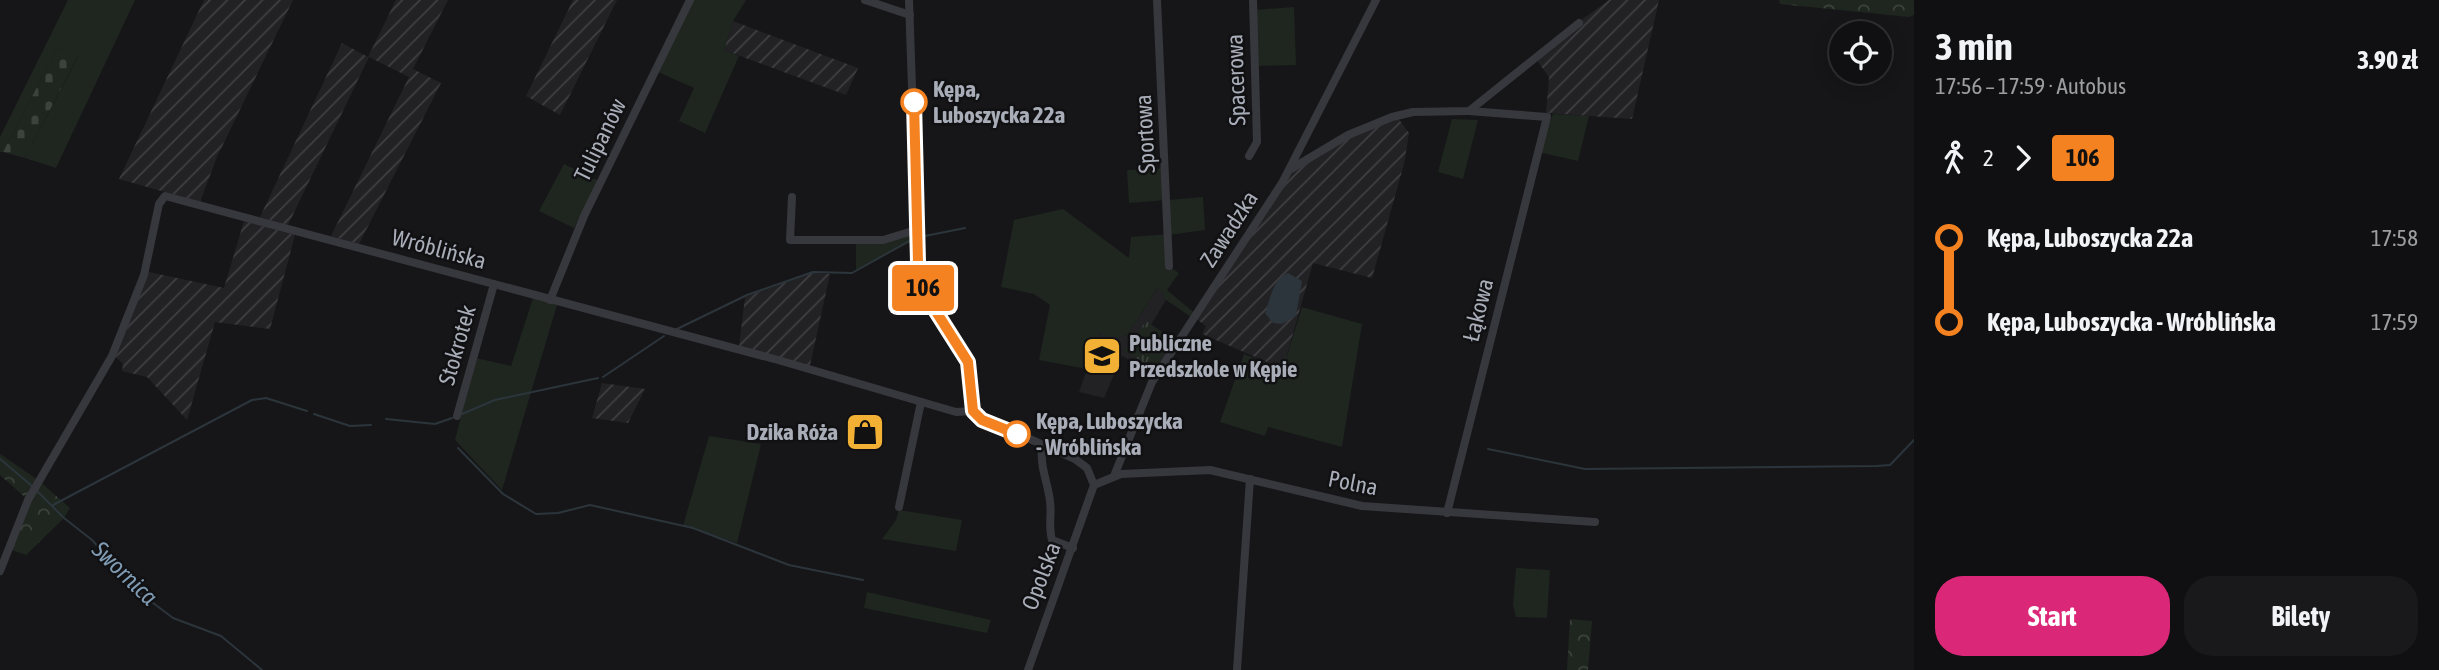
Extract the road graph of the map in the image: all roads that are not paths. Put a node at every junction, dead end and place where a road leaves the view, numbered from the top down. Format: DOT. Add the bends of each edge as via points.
graph roads {
  1 [pos="690,0"];
  2 [pos="864,0"];
  3 [pos="909,0"];
  4 [pos="1157,0"];
  5 [pos="1253,0"];
  6 [pos="1376,0"];
  7 [pos="910,15"];
  8 [pos="1579,23"];
  9 [pos="1469,111"];
  10 [pos="1249,156"];
  11 [pos="1289,170"];
  12 [pos="792,197"];
  13 [pos="916,230"];
  14 [pos="1169,266"];
  15 [pos="494,284"];
  16 [pos="550,300"];
  17 [pos="921,402"];
  18 [pos="973,411"];
  19 [pos="457,416"];
  20 [pos="1042,444"];
  21 [pos="1111,478"];
  22 [pos="1251,479"];
  23 [pos="1094,485"];
  24 [pos="900,506"];
  25 [pos="1447,513"];
  26 [pos="1595,522"];
  27 [pos="1073,548"];
  28 [pos="0,571"];
  29 [pos="1028,670"];
  30 [pos="1237,670"];
  1 -- 16 [label="street, Tulipanów" via="584,216"];
  2 -- 7 [label="street"];
  3 -- 7 [label="street"];
  4 -- 14 [label="street, Sportowa"];
  5 -- 10 [label="street, Spacerowa" via="1257,142"];
  6 -- 11 [label="street, Zawadzka"];
  7 -- 13 [label="street"];
  8 -- 9 [label="street"];
  9 -- 11 [label="street" via="1392,117 1348,135"];
  9 -- 25 [label="street, Łąkowa" via="1547,117"];
  11 -- 21 [label="street, Zawadzka" via="1153,382"];
  12 -- 13 [label="street" via="789,240 883,240"];
  13 -- 18 [label="street" via="923,291 968,362"];
  15 -- 16 [label="street, Wróblińska"];
  15 -- 19 [label="street, Stokrotek"];
  15 -- 28 [label="street, Wróblińska" via="165,196 159,204 144,275 111,356 38,480"];
  16 -- 17 [label="street, Wróblińska"];
  17 -- 18 [label="street, Wróblińska" via="956,412"];
  17 -- 24 [label="street"];
  18 -- 20 [label="street" via="982,420"];
  20 -- 23 [label="street" via="1081,463"];
  20 -- 27 [label="street" via="1041,467 1051,502 1049,532 1052,540"];
  21 -- 22 [label="street, Polna" via="1210,470"];
  21 -- 23 [label="street"];
  22 -- 25 [label="street, Polna" via="1362,506"];
  22 -- 30 [label="street"];
  23 -- 27 [label="street, Opolska"];
  25 -- 26 [label="street, Polna"];
  27 -- 29 [label="street, Opolska"];
}
